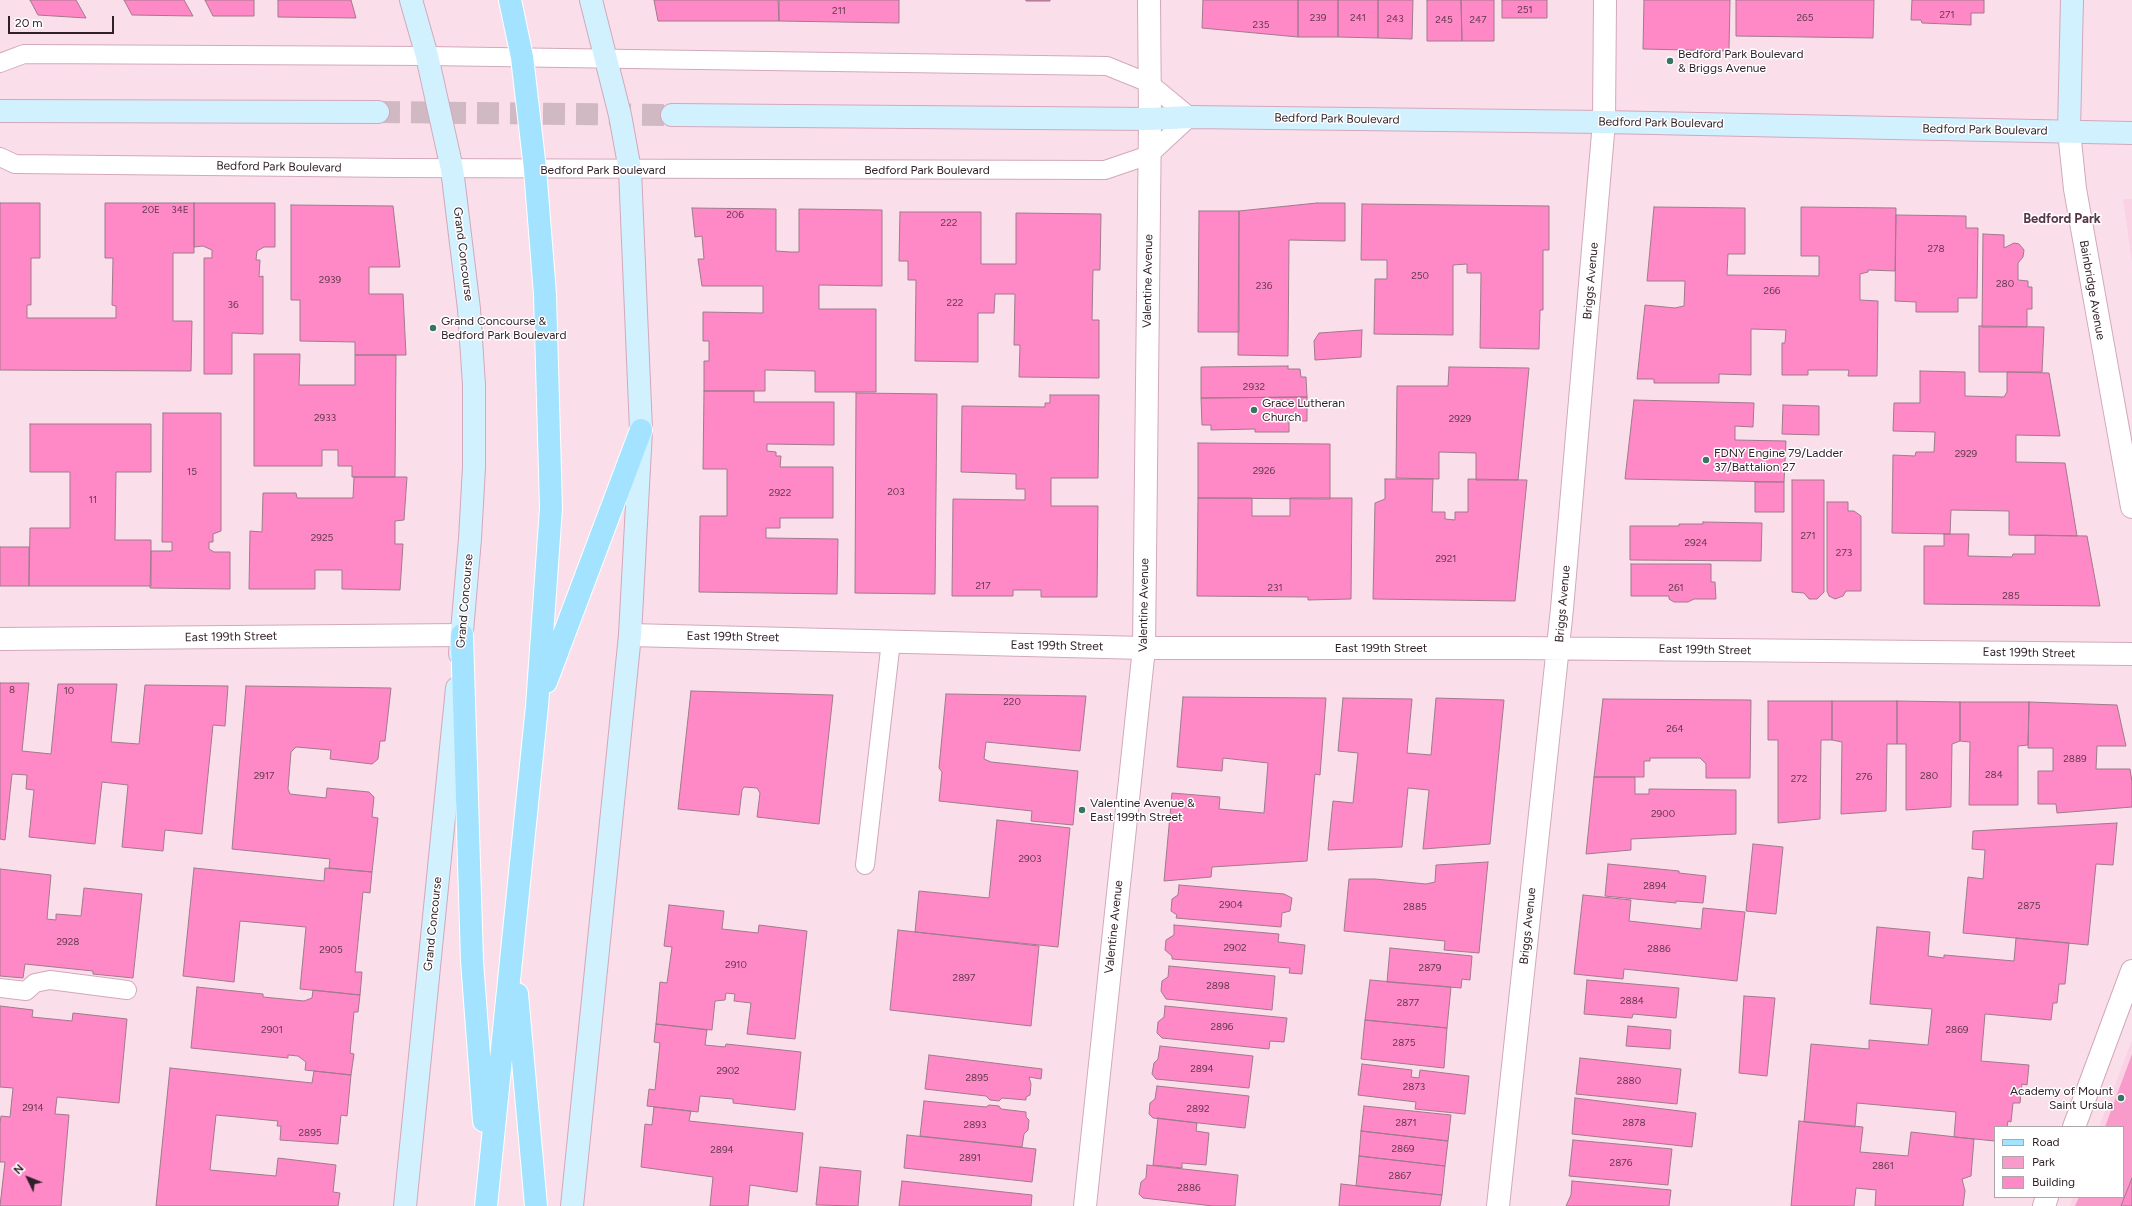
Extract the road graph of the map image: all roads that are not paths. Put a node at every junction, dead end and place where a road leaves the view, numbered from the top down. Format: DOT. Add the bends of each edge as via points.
graph roads {
  1 [pos="411,0"];
  2 [pos="510,0"];
  3 [pos="591,0"];
  4 [pos="1148,0"];
  5 [pos="1605,0"];
  6 [pos="2072,0"];
  7 [pos="428,56"];
  8 [pos="522,57"];
  9 [pos="606,59"];
  10 [pos="0,63"];
  11 [pos="1149,83"];
  12 [pos="0,110"];
  13 [pos="378,112"];
  14 [pos="672,114"];
  15 [pos="1190,117"];
  16 [pos="1150,119"];
  17 [pos="1604,122"];
  18 [pos="2069,131"];
  19 [pos="2132,132"];
  20 [pos="1149,155"];
  21 [pos="0,157"];
  22 [pos="452,169"];
  23 [pos="534,170"];
  24 [pos="630,170"];
  25 [pos="2124,424"];
  26 [pos="641,430"];
  27 [pos="2132,507"];
  28 [pos="462,635"];
  29 [pos="630,635"];
  30 [pos="0,639"];
  31 [pos="890,641"];
  32 [pos="1144,648"];
  33 [pos="1559,648"];
  34 [pos="2132,654"];
  35 [pos="537,706"];
  36 [pos="865,865"];
  37 [pos="512,943"];
  38 [pos="2132,971"];
  39 [pos="0,988"];
  40 [pos="127,990"];
  41 [pos="2074,1126"];
  42 [pos="488,1180"];
  43 [pos="405,1206"];
  44 [pos="486,1206"];
  45 [pos="536,1206"];
  46 [pos="572,1206"];
  47 [pos="1084,1206"];
  48 [pos="1498,1206"];
  1 -- 7 [label="street, Grand Concourse"];
  2 -- 8 [label="main road"];
  3 -- 9 [label="street"];
  4 -- 11 [label="street, Valentine Avenue"];
  5 -- 17 [label="street, Briggs Avenue"];
  6 -- 18 [label="street, Bainbridge Avenue"];
  7 -- 8 [label="lane"];
  7 -- 10 [label="lane" via="24,54"];
  7 -- 22 [label="street, Grand Concourse"];
  8 -- 9 [label="lane"];
  8 -- 23 [label="main road"];
  9 -- 11 [label="lane" via="1107,66"];
  9 -- 24 [label="street"];
  11 -- 15 [label="lane"];
  11 -- 16 [label="street, Valentine Avenue"];
  12 -- 13 [label="street"];
  14 -- 16 [label="street, Bedford Park Boulevard"];
  15 -- 16 [label="street, Bedford Park Boulevard"];
  15 -- 17 [label="street, Bedford Park Boulevard"];
  15 -- 20 [label="lane, Bedford Park Boulevard"];
  16 -- 20 [label="street, Valentine Avenue"];
  17 -- 18 [label="street, Bedford Park Boulevard"];
  17 -- 33 [label="street, Briggs Avenue"];
  18 -- 19 [label="street, Bedford Park Boulevard"];
  18 -- 25 [label="street, Bainbridge Avenue" via="2075,189"];
  20 -- 24 [label="lane, Bedford Park Boulevard" via="1105,170"];
  20 -- 32 [label="street, Valentine Avenue"];
  21 -- 22 [label="lane, Bedford Park Boulevard" via="15,164"];
  22 -- 23 [label="lane, Bedford Park Boulevard"];
  22 -- 28 [label="street, Grand Concourse" via="470,309 474,385 474,474"];
  23 -- 24 [label="lane, Bedford Park Boulevard"];
  23 -- 35 [label="main road" via="545,294 550,508"];
  24 -- 26 [label="street"];
  25 -- 27 [label="street, Bainbridge Avenue"];
  26 -- 29 [label="street"];
  26 -- 35 [label="main road"];
  28 -- 30 [label="street, East 199th Street"];
  28 -- 42 [label="main road" via="472,961"];
  28 -- 43 [label="street, Grand Concourse"];
  29 -- 31 [label="street, East 199th Street"];
  29 -- 46 [label="street"];
  31 -- 32 [label="street, East 199th Street"];
  31 -- 36 [label="lane"];
  32 -- 33 [label="street, East 199th Street"];
  32 -- 47 [label="street, Valentine Avenue"];
  33 -- 34 [label="street, East 199th Street"];
  33 -- 48 [label="street, Briggs Avenue"];
  35 -- 37 [label="main road"];
  37 -- 42 [label="main road"];
  37 -- 45 [label="main road"];
  38 -- 41 [label="street"];
  39 -- 40 [label="lane" via="26,991 35,983 50,980"];
  42 -- 44 [label="main road"];
}
